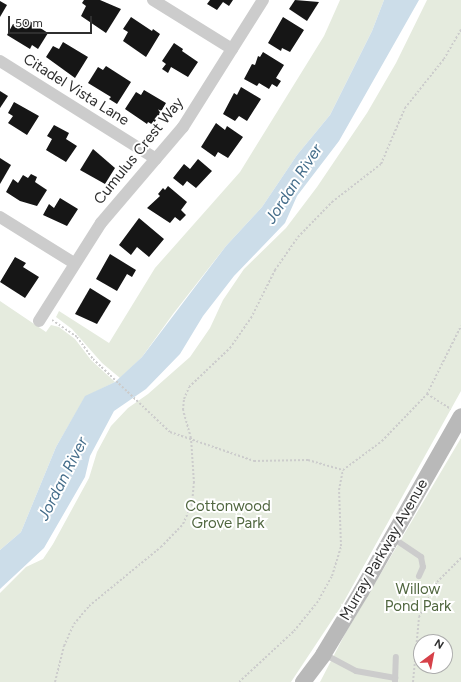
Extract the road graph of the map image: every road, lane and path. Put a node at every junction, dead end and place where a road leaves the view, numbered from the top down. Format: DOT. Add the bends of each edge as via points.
graph roads {
  1 [pos="153,0"];
  2 [pos="263,0"];
  3 [pos="461,30"];
  4 [pos="232,50"];
  5 [pos="0,61"];
  6 [pos="156,159"];
  7 [pos="0,217"];
  8 [pos="74,263"];
  9 [pos="44,320"];
  10 [pos="461,326"];
  11 [pos="427,394"];
  12 [pos="456,413"];
  13 [pos="191,438"];
  14 [pos="343,470"];
  15 [pos="392,537"];
  16 [pos="461,558"];
  17 [pos="419,576"];
  18 [pos="324,654"];
  19 [pos="396,657"];
  20 [pos="395,680"];
  21 [pos="55,682"];
  22 [pos="239,682"];
  23 [pos="303,682"];
  24 [pos="413,682"];
  1 -- 4 [label="street"];
  2 -- 4 [label="street, Cumulus Crest Way"];
  3 -- 13 [label="path" via="444,59 405,108 381,164 332,202 298,237 275,270 251,318 230,348 189,387 183,410"];
  4 -- 6 [label="street, Cumulus Crest Way" via="183,127"];
  5 -- 6 [label="street, Citadel Vista Lane"];
  6 -- 8 [label="street, Cumulus Crest Way" via="101,223"];
  7 -- 8 [label="street"];
  8 -- 9 [label="street, Cumulus Crest Way"];
  9 -- 13 [label="path" via="77,337 103,368 148,409 166,430"];
  10 -- 11 [label="path"];
  11 -- 12 [label="path"];
  11 -- 14 [label="path" via="382,441"];
  12 -- 15 [label="street, Murray Parkway Avenue"];
  13 -- 14 [label="path" via="254,461 308,460"];
  13 -- 21 [label="path" via="194,483 192,504 183,524 161,547 89,606 74,624 64,646"];
  14 -- 22 [label="path" via="339,490 341,546 332,576 317,603 294,631"];
  15 -- 17 [label="lane" via="421,557 423,567"];
  15 -- 18 [label="street, Murray Parkway Avenue"];
  16 -- 24 [label="path" via="437,582 419,617"];
  18 -- 20 [label="lane" via="356,671"];
  18 -- 23 [label="street, Murray Parkway Avenue"];
  19 -- 20 [label="lane"];
}
